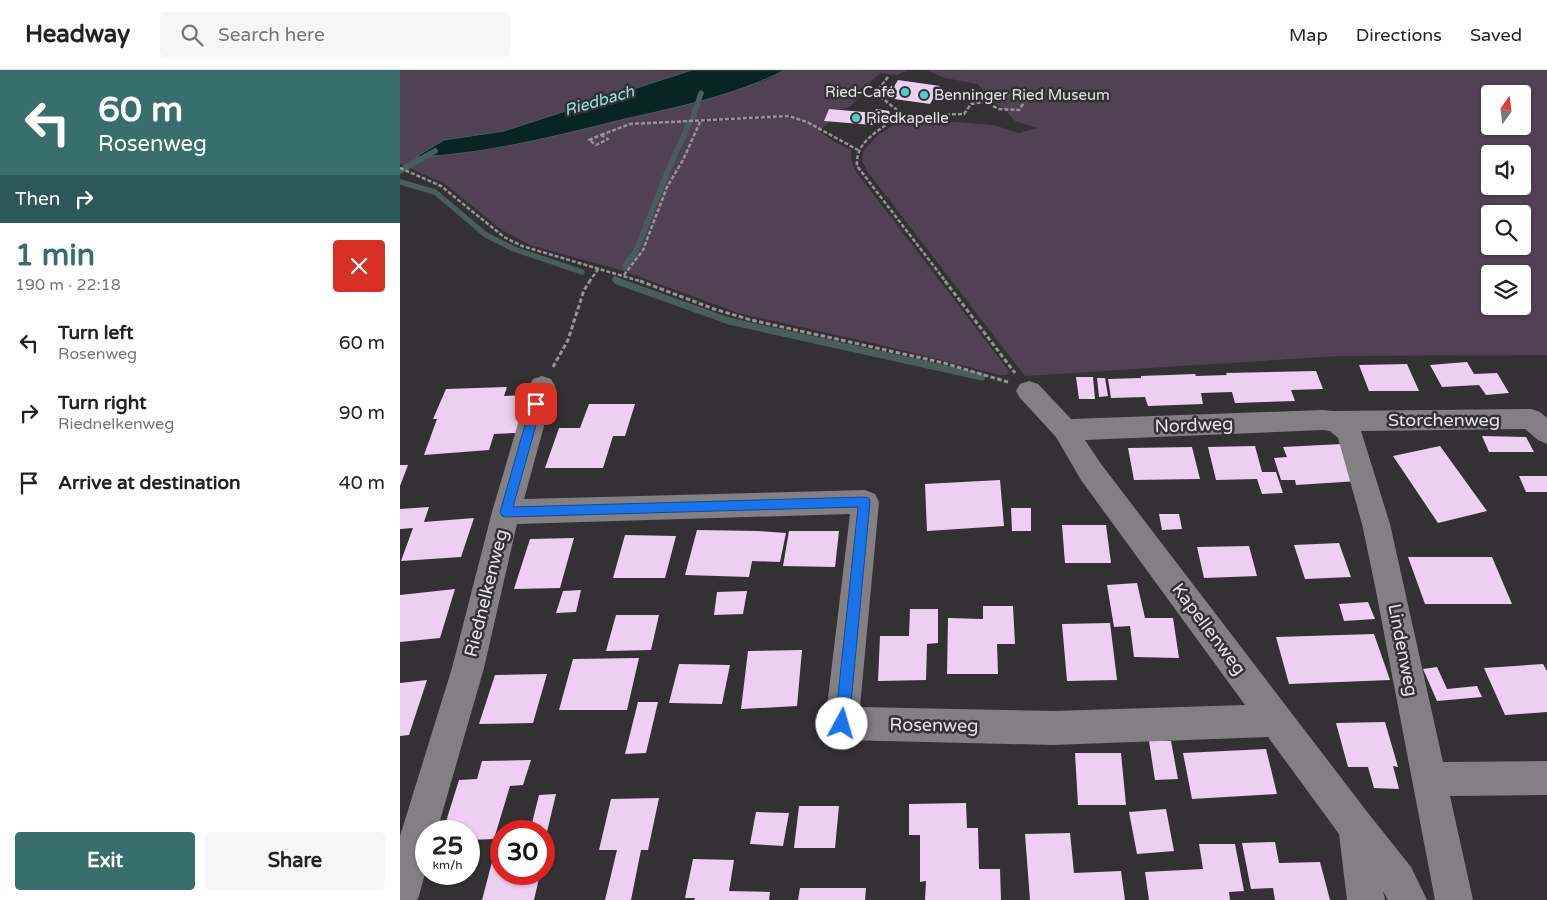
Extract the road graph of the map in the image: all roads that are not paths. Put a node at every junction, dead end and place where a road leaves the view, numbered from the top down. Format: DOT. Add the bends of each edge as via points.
graph roads {
  1 [pos="542,386"];
  2 [pos="1029,391"];
  3 [pos="1329,420"];
  4 [pos="1065,430"];
  5 [pos="1547,433"];
  6 [pos="506,512"];
  7 [pos="1277,720"];
  8 [pos="1547,778"];
  9 [pos="1429,779"];
  10 [pos="1355,826"];
  11 [pos="400,896"];
  12 [pos="1366,900"];
  13 [pos="1408,900"];
  14 [pos="1454,900"];
  1 -- 6 [label="street, Riednelkenweg"];
  2 -- 4 [label="street, Kapellenweg"];
  3 -- 4 [label="street, Nordweg"];
  3 -- 5 [label="street, Storchenweg" via="1531,420"];
  3 -- 9 [label="street, Lindenweg" via="1345,427 1350,435 1376,524"];
  4 -- 7 [label="street, Kapellenweg" via="1091,472"];
  6 -- 7 [label="street, Rosenweg" via="864,502 842,724 1053,728"];
  6 -- 11 [label="street, Riednelkenweg" via="468,668"];
  7 -- 10 [label="street, Kapellenweg"];
  8 -- 9 [label="street"];
  9 -- 14 [label="street, Lindenweg"];
  10 -- 12 [label="street, Kapellenweg"];
  10 -- 13 [label="street, Kapellenweg" via="1398,880"];
}
